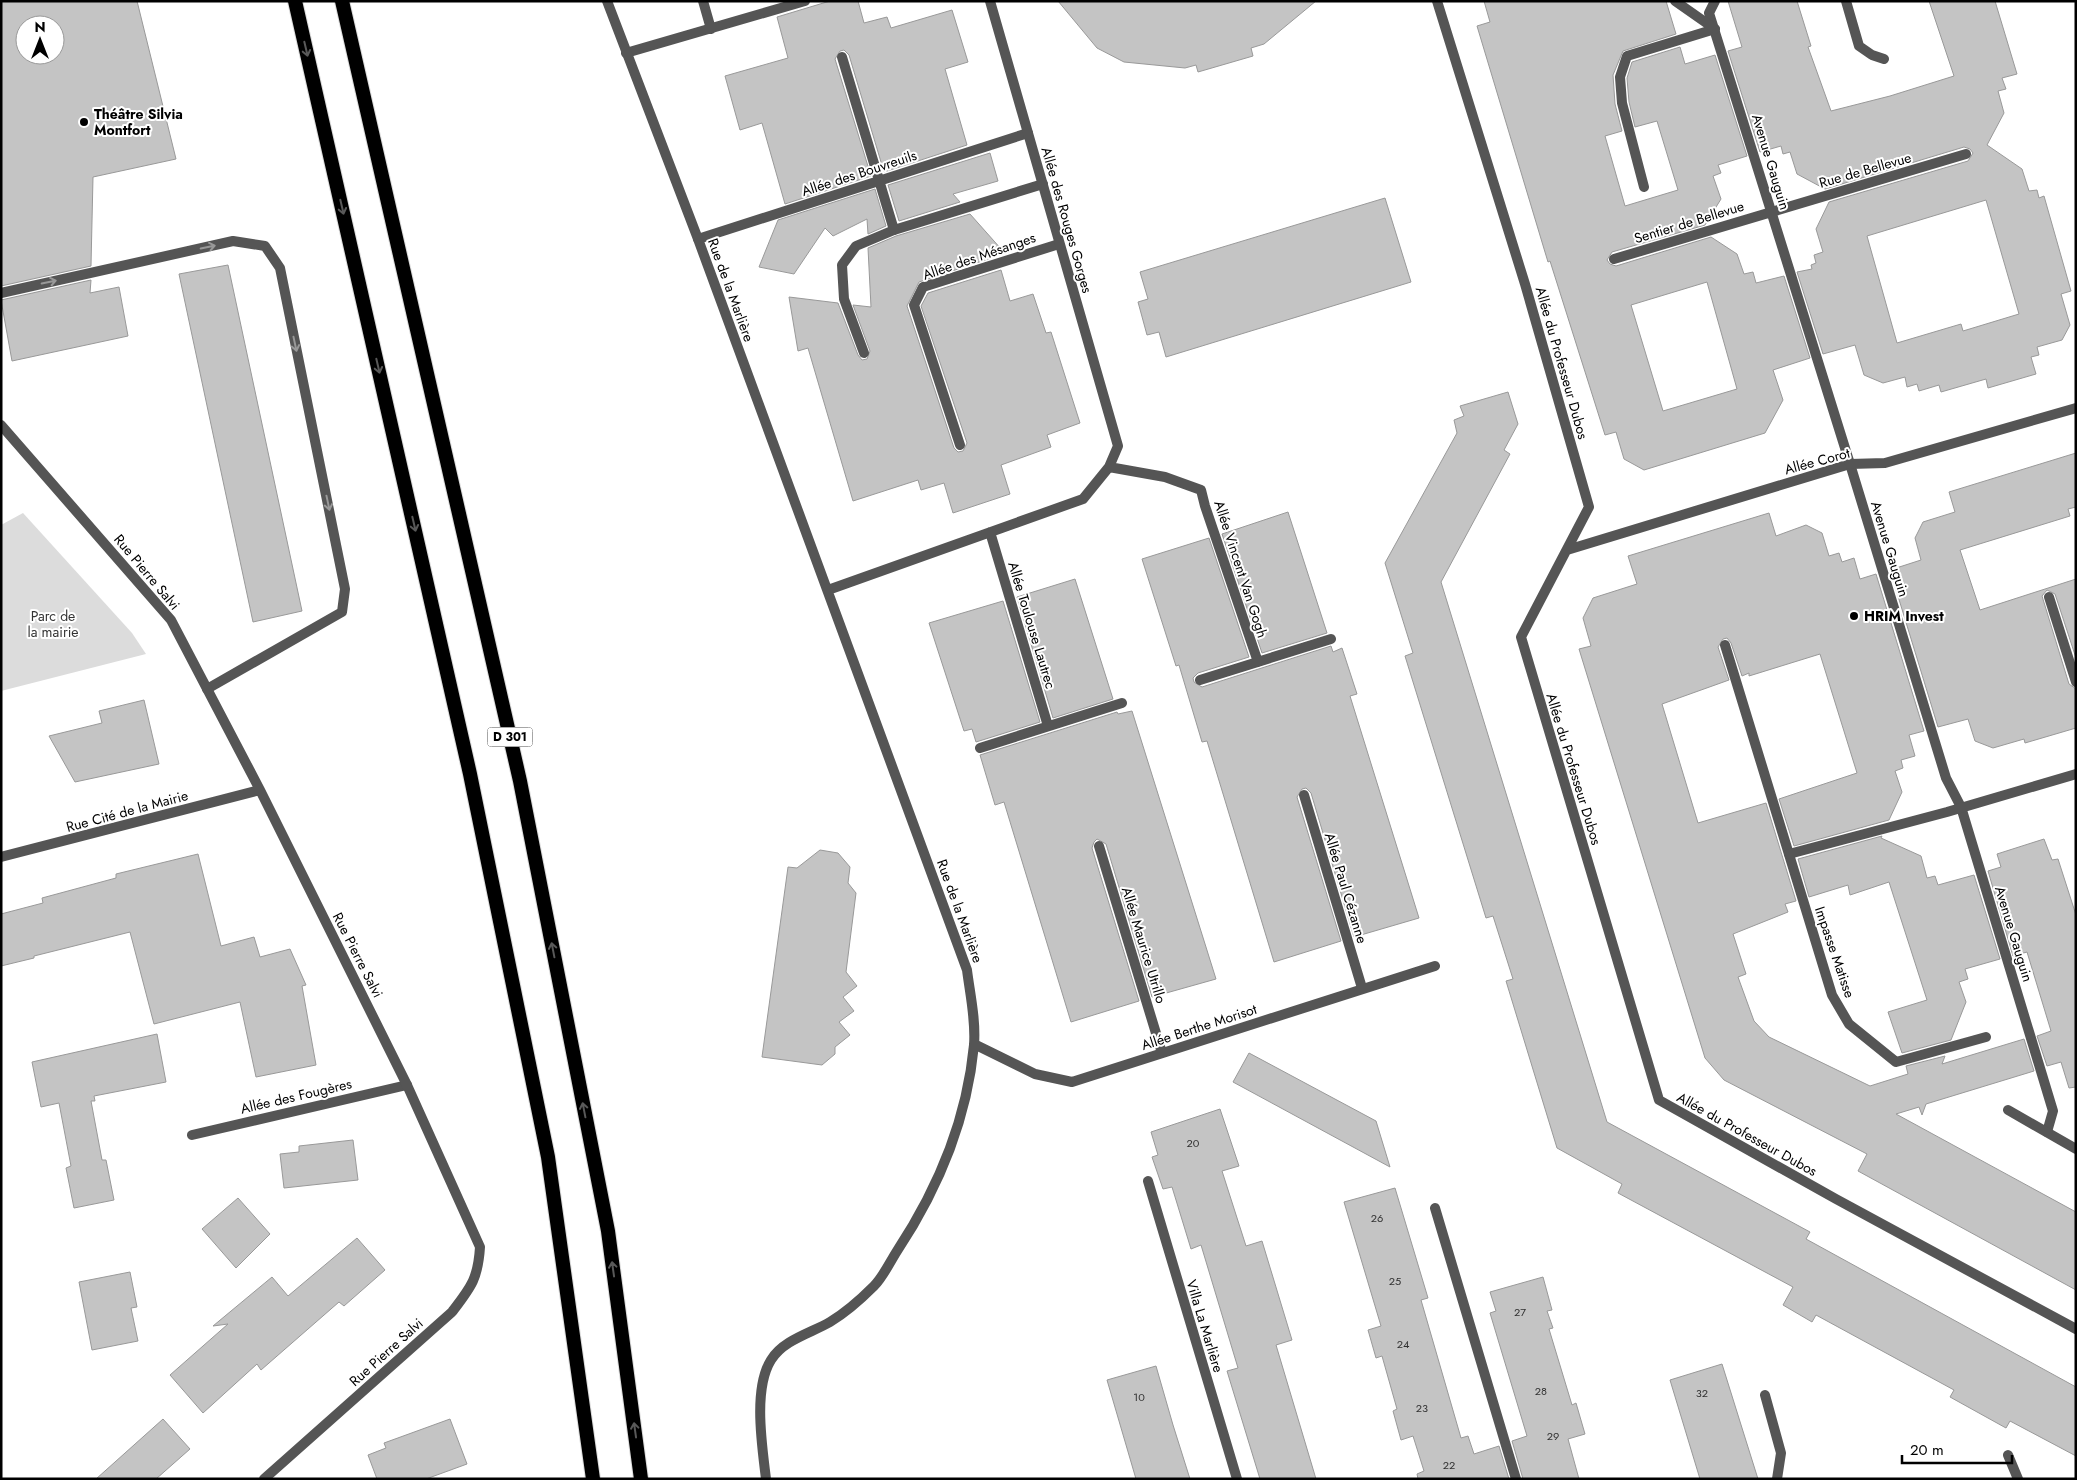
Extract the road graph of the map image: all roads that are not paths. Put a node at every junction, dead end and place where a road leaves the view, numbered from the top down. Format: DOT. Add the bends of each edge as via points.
graph roads {
  1 [pos="295,1"];
  2 [pos="342,1"];
  3 [pos="607,1"];
  4 [pos="704,1"];
  5 [pos="805,1"];
  6 [pos="990,1"];
  7 [pos="1437,1"];
  8 [pos="1675,1"];
  9 [pos="1714,1"];
  10 [pos="1846,1"];
  11 [pos="711,29"];
  12 [pos="1715,29"];
  13 [pos="626,53"];
  14 [pos="842,57"];
  15 [pos="1884,59"];
  16 [pos="1028,133"];
  17 [pos="1966,154"];
  18 [pos="878,181"];
  19 [pos="1042,184"];
  20 [pos="1644,186"];
  21 [pos="1772,211"];
  22 [pos="894,230"];
  23 [pos="698,239"];
  24 [pos="1059,244"];
  25 [pos="1614,259"];
  26 [pos="1,292"];
  27 [pos="864,353"];
  28 [pos="2076,408"];
  29 [pos="1,426"];
  30 [pos="960,446"];
  31 [pos="1850,464"];
  32 [pos="1109,467"];
  33 [pos="990,532"];
  34 [pos="1567,550"];
  35 [pos="828,590"];
  36 [pos="2049,597"];
  37 [pos="1331,639"];
  38 [pos="1725,645"];
  39 [pos="1258,662"];
  40 [pos="1200,680"];
  41 [pos="2076,682"];
  42 [pos="207,689"];
  43 [pos="1122,703"];
  44 [pos="1048,726"];
  45 [pos="980,748"];
  46 [pos="2076,774"];
  47 [pos="260,790"];
  48 [pos="1304,795"];
  49 [pos="1961,808"];
  50 [pos="1100,846"];
  51 [pos="1789,854"];
  52 [pos="1,857"];
  53 [pos="1436,966"];
  54 [pos="1362,988"];
  55 [pos="1986,1037"];
  56 [pos="974,1044"];
  57 [pos="1162,1053"];
  58 [pos="408,1085"];
  59 [pos="2008,1110"];
  60 [pos="2047,1132"];
  61 [pos="192,1135"];
  62 [pos="2076,1149"];
  63 [pos="1148,1181"];
  64 [pos="1435,1208"];
  65 [pos="2076,1329"];
  66 [pos="1765,1395"];
  67 [pos="2008,1455"];
  68 [pos="264,1479"];
  69 [pos="593,1479"];
  70 [pos="641,1479"];
  71 [pos="766,1479"];
  72 [pos="1236,1479"];
  73 [pos="1516,1479"];
  74 [pos="1776,1479"];
  75 [pos="2018,1479"];
  1 -- 69 [label="highway, one-way" via="470,774 548,1157"];
  70 -- 2 [label="highway, D 301, one-way" via="608,1231 520,781"];
  3 -- 13 [label="street, Rue de la Marlière"];
  4 -- 11 [label="street"];
  5 -- 11 [label="street"];
  6 -- 16 [label="street, Allée des Rouges Gorges"];
  7 -- 34 [label="street, Allée du Professeur Dubos" via="1525,284 1589,507"];
  8 -- 12 [label="street"];
  9 -- 12 [label="street, Avenue Gauguin" via="1709,14"];
  10 -- 15 [label="street" via="1859,46"];
  11 -- 13 [label="street"];
  12 -- 20 [label="street" via="1627,56 1620,77 1622,103"];
  12 -- 21 [label="street, Avenue Gauguin"];
  13 -- 23 [label="street, Rue de la Marlière"];
  14 -- 18 [label="street"];
  16 -- 18 [label="street, Allée des Bouvreuils"];
  16 -- 19 [label="street, Allée des Rouges Gorges"];
  17 -- 21 [label="street, Rue de Bellevue"];
  18 -- 22 [label="street"];
  18 -- 23 [label="street, Allée des Bouvreuils"];
  19 -- 22 [label="street"];
  19 -- 24 [label="street, Allée des Rouges Gorges"];
  21 -- 25 [label="street, Sentier de Bellevue"];
  21 -- 31 [label="street, Avenue Gauguin"];
  22 -- 27 [label="street" via="856,246 842,264 844,299"];
  23 -- 35 [label="street, Rue de la Marlière"];
  24 -- 30 [label="street, Allée des Mésanges" via="923,287 914,305"];
  24 -- 32 [label="street, Allée des Rouges Gorges" via="1118,446"];
  26 -- 42 [label="street, one-way" via="234,241 265,246 280,268 345,589 342,612"];
  28 -- 31 [label="street, Allée Corot" via="1885,463"];
  29 -- 42 [label="street, Rue Pierre Salvi" via="170,620"];
  31 -- 34 [label="street, Allée Corot"];
  31 -- 49 [label="street, Avenue Gauguin" via="1946,778"];
  32 -- 33 [label="street" via="1084,498"];
  32 -- 39 [label="street, Allée Vincent Van Gogh" via="1165,477 1201,490"];
  33 -- 35 [label="street"];
  33 -- 44 [label="street, Allée Toulouse Lautrec"];
  34 -- 65 [label="street, Allée du Professeur Dubos" via="1521,638 1659,1100"];
  35 -- 56 [label="street, Rue de la Marlière" via="967,970"];
  36 -- 41 [label="street"];
  37 -- 39 [label="street"];
  38 -- 51 [label="street, Impasse Matisse"];
  39 -- 40 [label="street"];
  42 -- 47 [label="street, Rue Pierre Salvi"];
  43 -- 44 [label="street"];
  44 -- 45 [label="street"];
  46 -- 49 [label="street"];
  47 -- 52 [label="street, Rue Cité de la Mairie"];
  47 -- 58 [label="street, Rue Pierre Salvi"];
  48 -- 54 [label="street, Allée Paul Cézanne"];
  49 -- 51 [label="street"];
  49 -- 60 [label="street, Avenue Gauguin" via="2053,1112"];
  50 -- 57 [label="street, Allée Maurice Utrillo"];
  51 -- 55 [label="street, Impasse Matisse" via="1832,994 1849,1024 1896,1062"];
  53 -- 54 [label="street, Allée Berthe Morisot"];
  54 -- 57 [label="street, Allée Berthe Morisot"];
  56 -- 57 [label="street, Allée Berthe Morisot" via="1035,1074 1072,1082"];
  56 -- 71 [label="street, Rue de la Marlière" via="962,1108 943,1169 912,1228 875,1284 831,1321 795,1339 771,1359 762,1383"];
  58 -- 61 [label="street, Allée des Fougères"];
  58 -- 68 [label="street, Rue Pierre Salvi" via="480,1247 479,1266 472,1286 452,1312"];
  59 -- 60 [label="street"];
  60 -- 62 [label="street"];
  63 -- 72 [label="street, Villa La Marlière"];
  64 -- 73 [label="street"];
  66 -- 74 [label="street" via="1782,1453"];
  67 -- 75 [label="street"];
}
